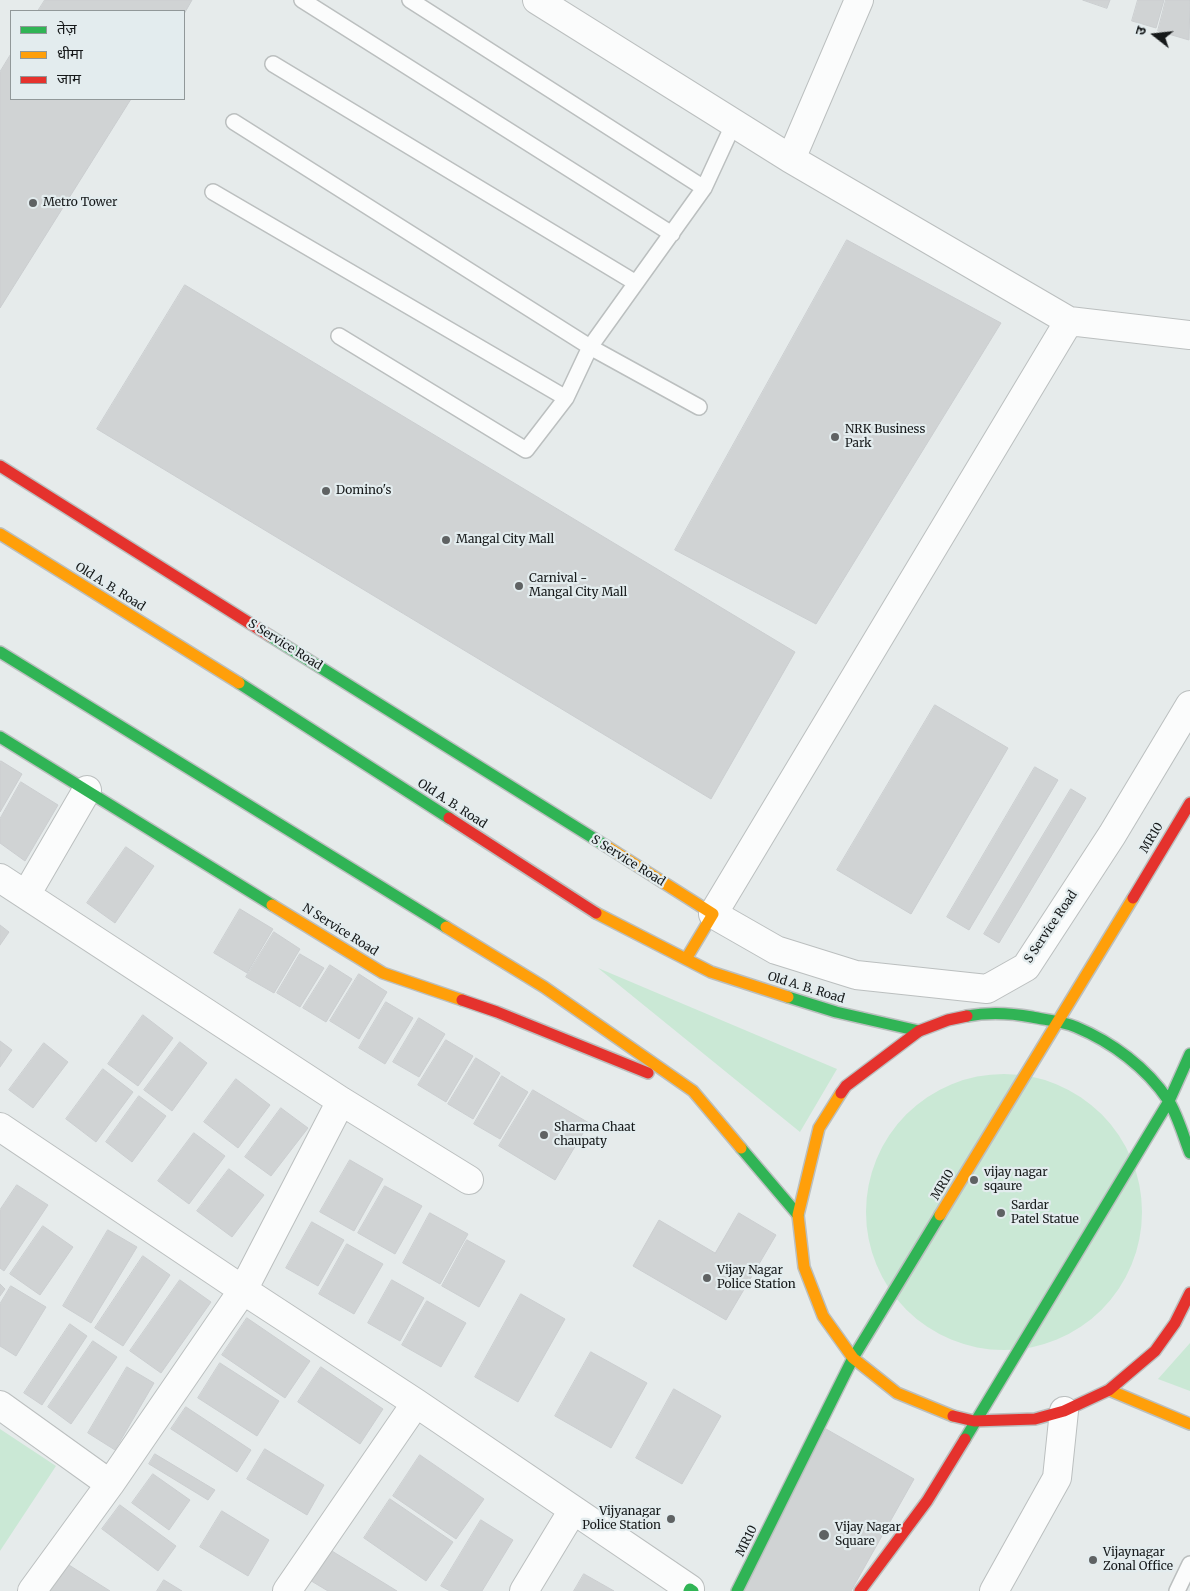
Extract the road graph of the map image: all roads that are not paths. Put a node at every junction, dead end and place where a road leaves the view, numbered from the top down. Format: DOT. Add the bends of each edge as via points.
graph roads {
  1 [pos="302,0"];
  2 [pos="410,0"];
  3 [pos="537,0"];
  4 [pos="859,0"];
  5 [pos="273,64"];
  6 [pos="234,122"];
  7 [pos="734,123"];
  8 [pos="792,159"];
  9 [pos="704,188"];
  10 [pos="213,192"];
  11 [pos="672,234"];
  12 [pos="636,283"];
  13 [pos="1069,321"];
  14 [pos="1190,335"];
  15 [pos="339,336"];
  16 [pos="590,347"];
  17 [pos="566,398"];
  18 [pos="700,407"];
  19 [pos="0,466"];
  20 [pos="0,534"];
  21 [pos="0,652"];
  22 [pos="1190,705"];
  23 [pos="0,737"];
  24 [pos="87,790"];
  25 [pos="1190,803"];
  26 [pos="0,878"];
  27 [pos="26,895"];
  28 [pos="713,914"];
  29 [pos="686,959"];
  30 [pos="1058,1022"];
  31 [pos="919,1031"];
  32 [pos="1190,1054"];
  33 [pos="693,1091"];
  34 [pos="341,1101"];
  35 [pos="1169,1101"];
  36 [pos="0,1126"];
  37 [pos="1190,1153"];
  38 [pos="469,1180"];
  39 [pos="798,1215"];
  40 [pos="243,1290"];
  41 [pos="1190,1293"];
  42 [pos="853,1358"];
  43 [pos="1110,1390"];
  44 [pos="416,1403"];
  45 [pos="0,1405"];
  46 [pos="1064,1412"];
  47 [pos="974,1421"];
  48 [pos="1190,1424"];
  49 [pos="110,1484"];
  50 [pos="573,1510"];
  51 [pos="1190,1564"];
  52 [pos="691,1590"];
  53 [pos="32,1591"];
  54 [pos="287,1591"];
  55 [pos="524,1591"];
  56 [pos="737,1591"];
  57 [pos="860,1591"];
  58 [pos="994,1591"];
  59 [pos="1177,1591"];
  1 -- 11 [label="lane"];
  2 -- 9 [label="lane"];
  3 -- 7 [label="street"];
  4 -- 8 [label="street"];
  5 -- 12 [label="lane"];
  6 -- 16 [label="lane"];
  7 -- 8 [label="street"];
  7 -- 9 [label="lane"];
  8 -- 13 [label="street"];
  9 -- 11 [label="lane"];
  10 -- 17 [label="lane"];
  11 -- 12 [label="lane"];
  12 -- 16 [label="lane"];
  13 -- 14 [label="street"];
  13 -- 28 [label="street"];
  15 -- 17 [label="lane" via="526,450"];
  16 -- 17 [label="lane"];
  16 -- 18 [label="lane"];
  19 -- 28 [label="main road, S Service Road"];
  20 -- 29 [label="main road, Old A. B. Road" via="258,694 597,914"];
  21 -- 33 [label="main road" via="544,987"];
  22 -- 28 [label="street, S Service Road" via="1112,835 1026,967 987,989 856,975 776,950"];
  23 -- 24 [label="main road, N Service Road"];
  24 -- 27 [label="street"];
  24 -- 33 [label="main road, N Service Road" via="383,973 497,1012"];
  25 -- 30 [label="main road, MR10"];
  26 -- 27 [label="street"];
  27 -- 34 [label="street"];
  28 -- 29 [label="main road"];
  29 -- 31 [label="main road, Old A. B. Road" via="711,972 836,1012"];
  30 -- 31 [label="main road" via="1007,1013 977,1014"];
  30 -- 35 [label="main road" via="1076,1027 1112,1046 1143,1070"];
  30 -- 42 [label="main road, MR10"];
  31 -- 39 [label="main road" via="846,1086 819,1128"];
  32 -- 35 [label="main road"];
  33 -- 39 [label="main road"];
  34 -- 38 [label="street"];
  34 -- 40 [label="street"];
  35 -- 37 [label="main road"];
  35 -- 47 [label="main road"];
  36 -- 40 [label="street"];
  39 -- 42 [label="main road" via="804,1267 822,1316"];
  40 -- 44 [label="street"];
  40 -- 49 [label="street"];
  41 -- 43 [label="main road" via="1175,1323 1155,1351"];
  42 -- 47 [label="main road" via="897,1393 949,1415"];
  42 -- 56 [label="main road, MR10"];
  43 -- 46 [label="main road"];
  43 -- 48 [label="main road"];
  44 -- 50 [label="street"];
  44 -- 54 [label="street"];
  45 -- 49 [label="street"];
  46 -- 47 [label="main road" via="1035,1419"];
  46 -- 58 [label="street" via="1057,1478"];
  47 -- 57 [label="main road" via="927,1501"];
  49 -- 53 [label="street"];
  50 -- 52 [label="street"];
  50 -- 55 [label="street"];
  51 -- 59 [label="lane"];
}
